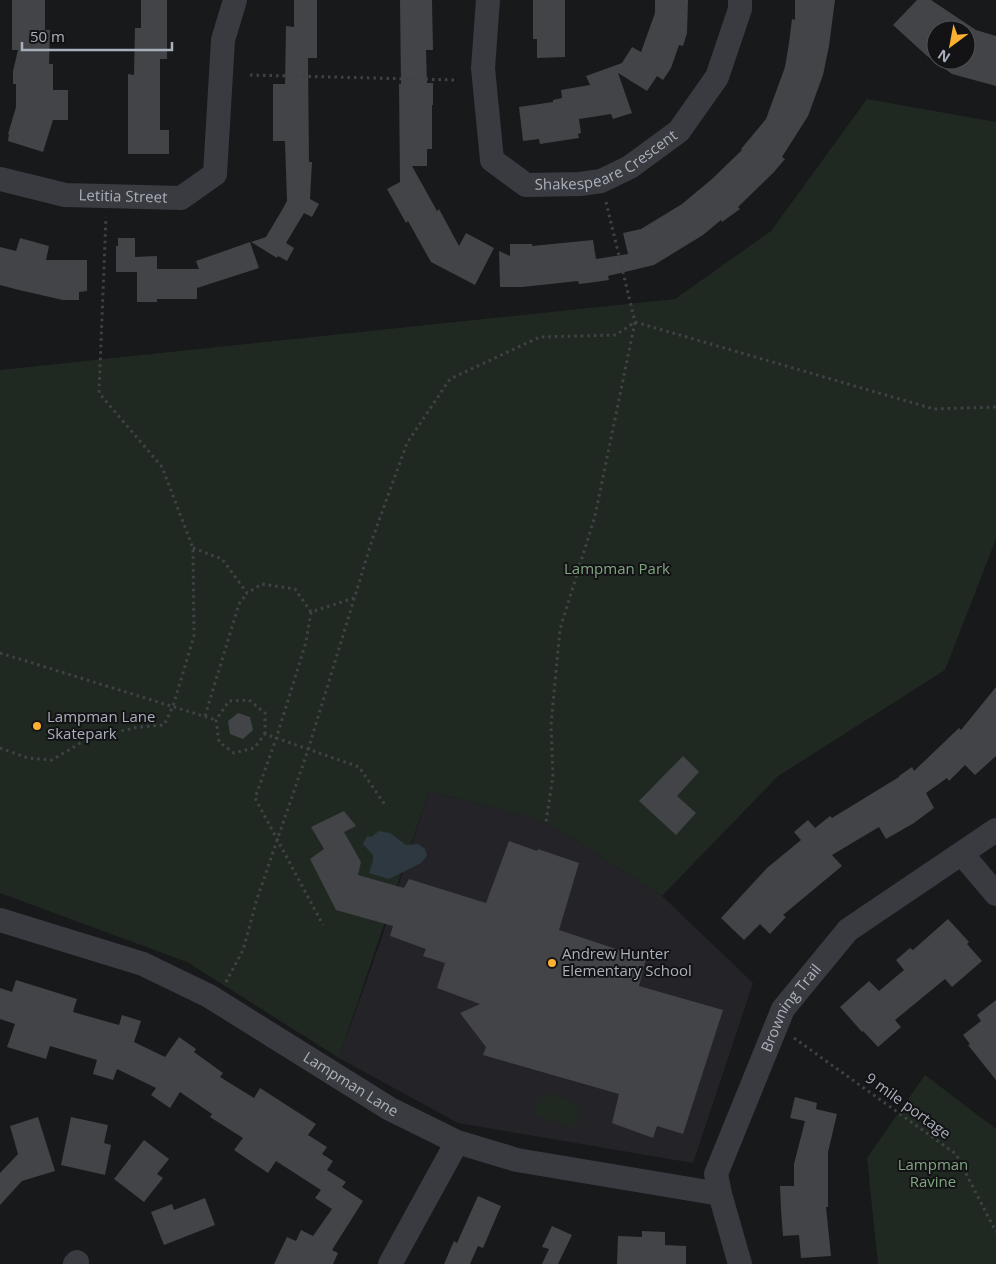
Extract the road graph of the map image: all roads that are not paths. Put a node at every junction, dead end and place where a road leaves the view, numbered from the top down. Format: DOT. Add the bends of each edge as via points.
graph roads {
  1 [pos="234,0"];
  2 [pos="488,0"];
  3 [pos="740,0"];
  4 [pos="0,179"];
  5 [pos="996,830"];
  6 [pos="962,854"];
  7 [pos="996,894"];
  8 [pos="0,920"];
  9 [pos="457,1142"];
  10 [pos="720,1194"];
  11 [pos="390,1264"];
  12 [pos="740,1264"];
  1 -- 4 [label="street, Letitia Street" via="223,40 215,174 181,198 65,195"];
  2 -- 3 [label="street, Shakespeare Crescent" via="483,68 492,160 526,185 601,181 630,167 679,131 717,77 740,9"];
  5 -- 6 [label="street, Browning Trail"];
  6 -- 7 [label="street"];
  6 -- 10 [label="street, Browning Trail" via="848,930 783,1009 716,1174"];
  8 -- 9 [label="street, Lampman Lane" via="143,964 217,1001 390,1109"];
  9 -- 10 [label="street, Lampman Lane" via="517,1160"];
  9 -- 11 [label="street"];
  10 -- 12 [label="street, Browning Trail"];
}
